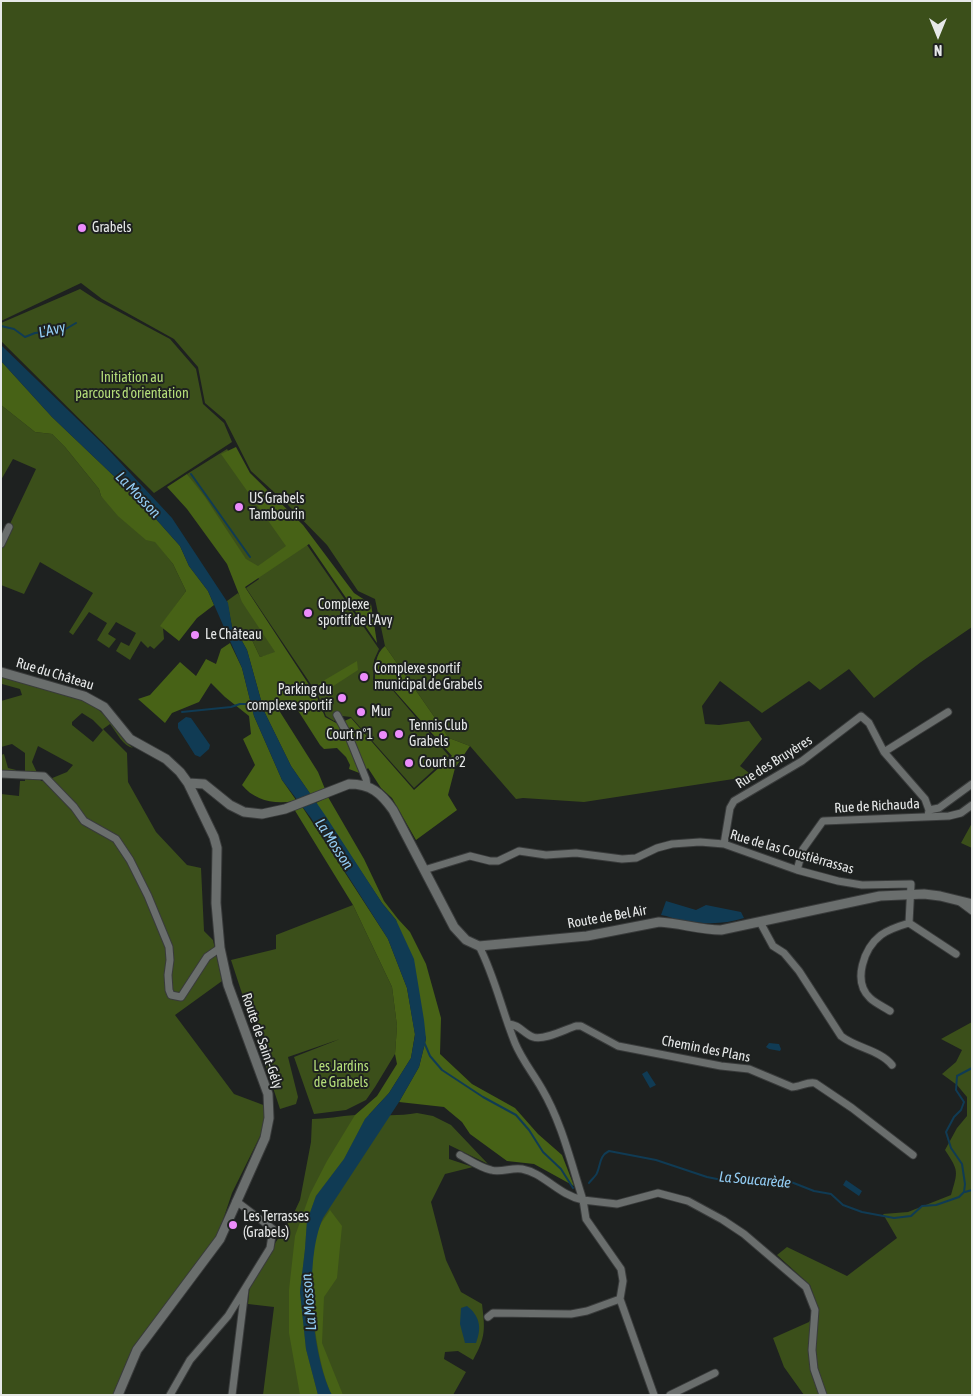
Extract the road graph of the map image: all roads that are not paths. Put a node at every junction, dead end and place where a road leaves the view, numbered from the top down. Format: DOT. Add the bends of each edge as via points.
graph roads {
  1 [pos="9,527"];
  2 [pos="1,544"];
  3 [pos="1,672"];
  4 [pos="948,712"];
  5 [pos="337,715"];
  6 [pos="860,716"];
  7 [pos="884,752"];
  8 [pos="1,774"];
  9 [pos="188,783"];
  10 [pos="972,784"];
  11 [pos="364,785"];
  12 [pos="972,805"];
  13 [pos="928,813"];
  14 [pos="724,844"];
  15 [pos="424,870"];
  16 [pos="797,870"];
  17 [pos="911,893"];
  18 [pos="958,901"];
  19 [pos="972,904"];
  20 [pos="972,911"];
  21 [pos="760,922"];
  22 [pos="910,923"];
  23 [pos="480,946"];
  24 [pos="220,948"];
  25 [pos="956,954"];
  26 [pos="890,1011"];
  27 [pos="508,1024"];
  28 [pos="892,1066"];
  29 [pos="460,1155"];
  30 [pos="913,1155"];
  31 [pos="583,1200"];
  32 [pos="236,1201"];
  33 [pos="246,1286"];
  34 [pos="620,1299"];
  35 [pos="488,1317"];
  36 [pos="715,1373"];
  37 [pos="118,1395"];
  38 [pos="170,1395"];
  39 [pos="232,1395"];
  40 [pos="654,1395"];
  41 [pos="670,1395"];
  42 [pos="823,1395"];
  1 -- 2 [label="street"];
  3 -- 9 [label="street, Rue du Château" via="95,701 104,707 130,739 166,759"];
  4 -- 7 [label="street"];
  5 -- 11 [label="street" via="366,779"];
  6 -- 7 [label="street, Rue de Richauda" via="869,723"];
  6 -- 14 [label="street, Rue des Bruyères" via="802,761 734,801"];
  7 -- 13 [label="street, Rue de Richauda" via="925,799"];
  8 -- 24 [label="street" via="44,776 84,820 116,839 148,896 169,947 168,975 172,996 181,996 207,956"];
  9 -- 11 [label="street" via="204,784 230,805 244,812 262,814 285,809 337,787"];
  9 -- 24 [label="street, Route de Saint-Gély" via="217,848 216,903"];
  10 -- 13 [label="street"];
  11 -- 15 [label="street" via="380,795 393,810"];
  12 -- 13 [label="street, Rue de Richauda" via="949,816"];
  13 -- 16 [label="street, Rue de Richauda" via="822,821 803,849"];
  14 -- 15 [label="street, Rue de las Coustièrrassas" via="672,844 636,858 622,859 519,851 498,861 470,856"];
  14 -- 16 [label="street, Rue de las Coustièrrassas"];
  15 -- 23 [label="street" via="462,937"];
  16 -- 17 [label="street, Rue de las Coustièrrassas" via="862,885 911,884"];
  17 -- 18 [label="street, Route de Bel Air"];
  17 -- 21 [label="street, Route de Bel Air" via="871,897"];
  17 -- 22 [label="street"];
  18 -- 19 [label="street, Route de Bel Air"];
  18 -- 20 [label="street"];
  21 -- 23 [label="street, Route de Bel Air" via="705,930 659,922 587,936"];
  21 -- 28 [label="street" via="773,946 784,953 798,971 841,1036 884,1057"];
  22 -- 25 [label="street"];
  22 -- 26 [label="street" via="874,940 862,966 863,986 869,998"];
  23 -- 27 [label="street"];
  24 -- 32 [label="street, Route de Saint-Gély" via="228,985 268,1094 269,1106 265,1138"];
  27 -- 30 [label="street, Chemin des Plans" via="534,1038 581,1026 618,1046 749,1069 792,1087 815,1083"];
  27 -- 31 [label="street" via="559,1124"];
  29 -- 31 [label="street" via="492,1171 521,1168 564,1194"];
  31 -- 34 [label="street" via="586,1219 620,1269 623,1281"];
  31 -- 42 [label="street" via="617,1204 658,1193 688,1201 744,1234 806,1287 815,1310 812,1350 814,1369"];
  32 -- 33 [label="street" via="273,1229 270,1248"];
  32 -- 37 [label="street, Route de Saint-Gély" via="220,1239 137,1350"];
  33 -- 38 [label="street" via="228,1316 190,1360"];
  33 -- 39 [label="street"];
  34 -- 35 [label="street" via="587,1312 493,1313"];
  34 -- 40 [label="street"];
  36 -- 41 [label="street"];
}
